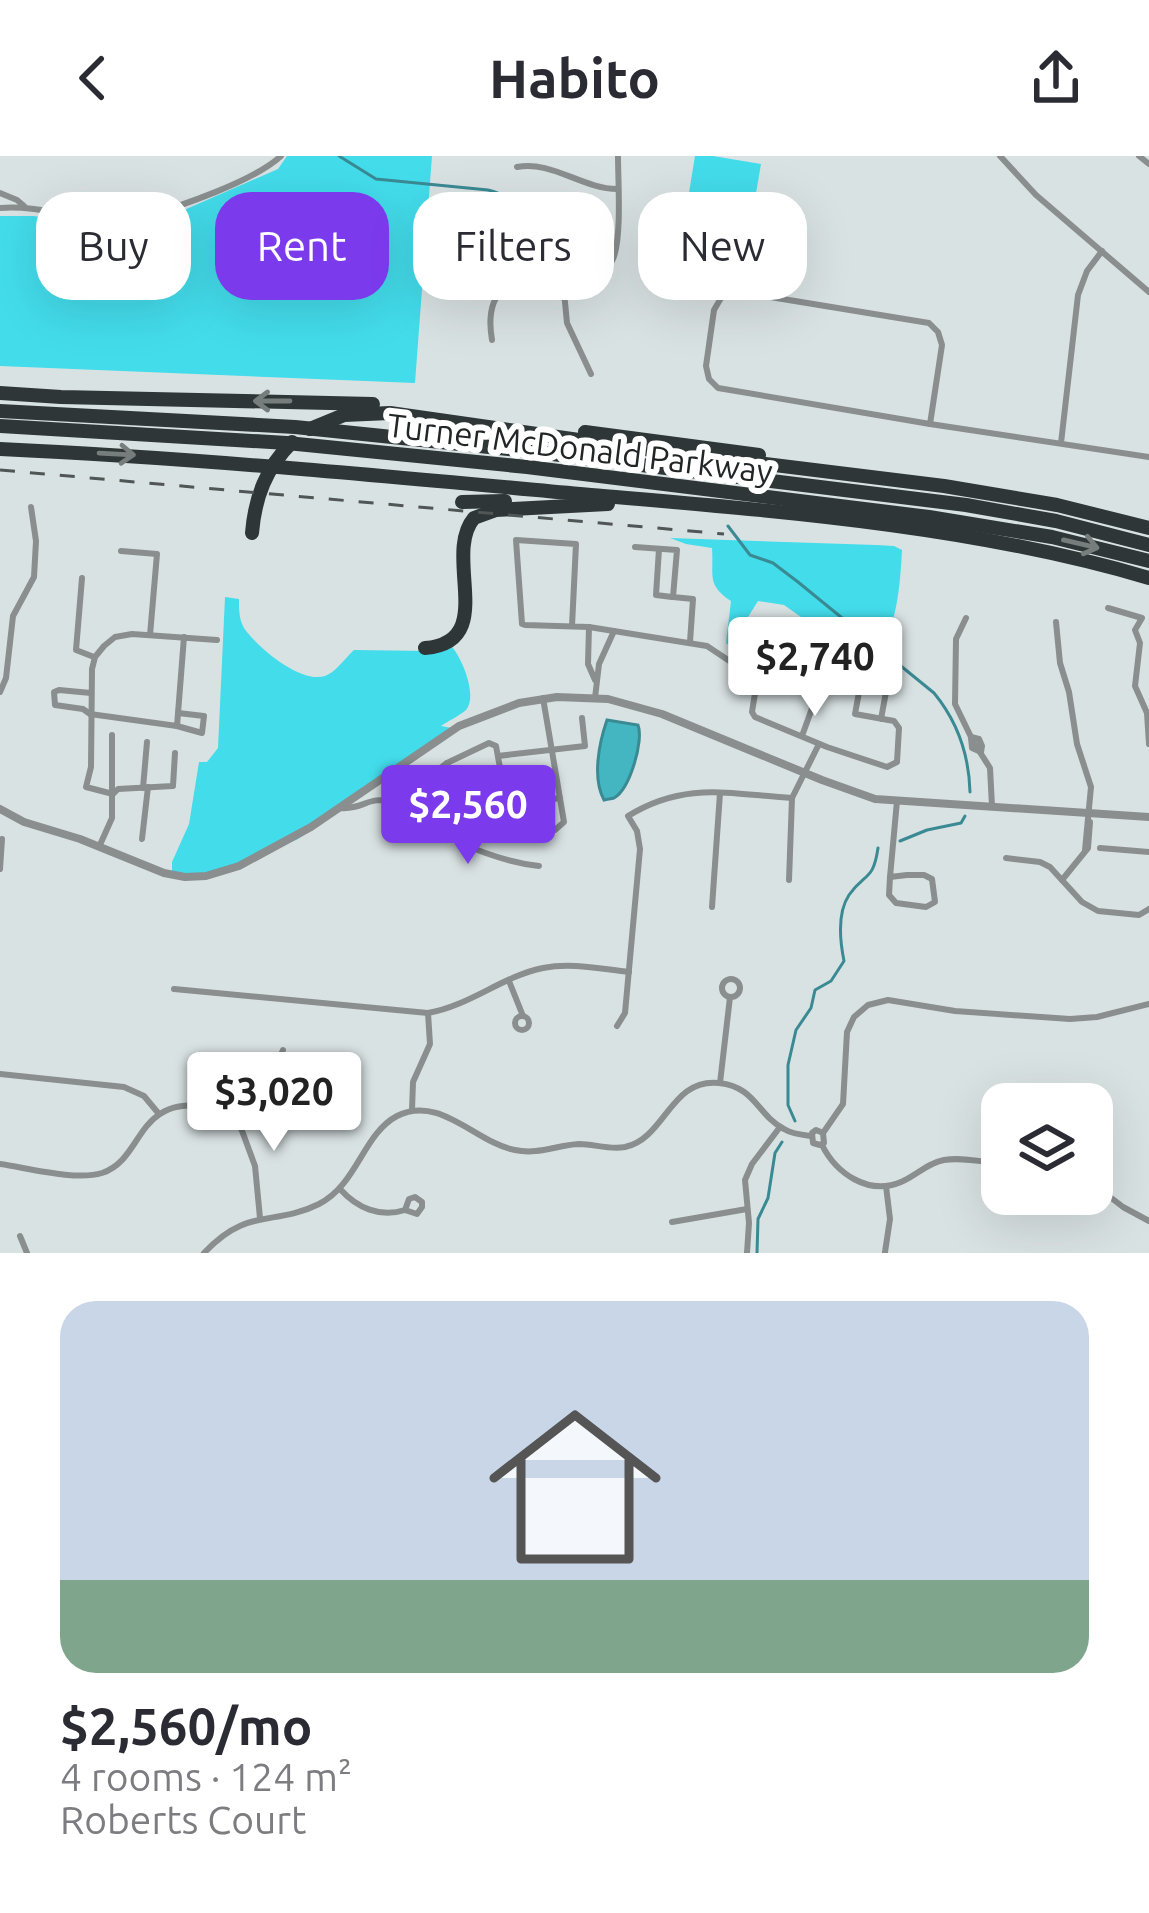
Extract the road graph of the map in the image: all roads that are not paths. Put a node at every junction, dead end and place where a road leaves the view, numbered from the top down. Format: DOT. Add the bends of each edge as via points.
graph roads {
  1 [pos="281,156"];
  2 [pos="618,156"];
  3 [pos="1000,156"];
  4 [pos="1139,156"];
  5 [pos="1149,164"];
  6 [pos="517,167"];
  7 [pos="617,189"];
  8 [pos="0,193"];
  9 [pos="24,206"];
  10 [pos="0,208"];
  11 [pos="1102,251"];
  12 [pos="614,255"];
  13 [pos="1149,292"];
  14 [pos="495,300"];
  15 [pos="566,300"];
  16 [pos="492,340"];
  17 [pos="591,374"];
  18 [pos="0,393"];
  19 [pos="0,411"];
  20 [pos="930,424"];
  21 [pos="0,426"];
  22 [pos="1061,445"];
  23 [pos="0,449"];
  24 [pos="1149,457"];
  25 [pos="887,479"];
  26 [pos="462,502"];
  27 [pos="592,504"];
  28 [pos="32,507"];
  29 [pos="840,521"];
  30 [pos="1149,528"];
  31 [pos="252,533"];
  32 [pos="1149,545"];
  33 [pos="635,547"];
  34 [pos="659,549"];
  35 [pos="121,551"];
  36 [pos="1149,561"];
  37 [pos="82,578"];
  38 [pos="1149,578"];
  39 [pos="673,597"];
  40 [pos="1108,608"];
  41 [pos="966,618"];
  42 [pos="1056,622"];
  43 [pos="572,626"];
  44 [pos="589,627"];
  45 [pos="614,631"];
  46 [pos="150,635"];
  47 [pos="184,638"];
  48 [pos="217,640"];
  49 [pos="690,642"];
  50 [pos="425,648"];
  51 [pos="587,650"];
  52 [pos="603,652"];
  53 [pos="95,657"];
  54 [pos="776,657"];
  55 [pos="588,664"];
  56 [pos="599,664"];
  57 [pos="758,671"];
  58 [pos="595,680"];
  59 [pos="820,687"];
  60 [pos="0,692"];
  61 [pos="91,693"];
  62 [pos="544,698"];
  63 [pos="595,698"];
  64 [pos="178,713"];
  65 [pos="90,714"];
  66 [pos="582,718"];
  67 [pos="881,719"];
  68 [pos="177,726"];
  69 [pos="112,735"];
  70 [pos="802,736"];
  71 [pos="147,742"];
  72 [pos="819,744"];
  73 [pos="1149,744"];
  74 [pos="552,751"];
  75 [pos="175,753"];
  76 [pos="498,756"];
  77 [pos="447,763"];
  78 [pos="394,769"];
  79 [pos="806,774"];
  80 [pos="417,786"];
  81 [pos="146,788"];
  82 [pos="720,793"];
  83 [pos="112,794"];
  84 [pos="560,798"];
  85 [pos="793,798"];
  86 [pos="897,801"];
  87 [pos="392,802"];
  88 [pos="507,806"];
  89 [pos="992,806"];
  90 [pos="340,808"];
  91 [pos="0,809"];
  92 [pos="1149,817"];
  93 [pos="1090,818"];
  94 [pos="512,833"];
  95 [pos="526,834"];
  96 [pos="2,839"];
  97 [pos="142,839"];
  98 [pos="99,847"];
  99 [pos="1084,848"];
  100 [pos="1100,848"];
  101 [pos="1149,852"];
  102 [pos="1006,858"];
  103 [pos="539,866"];
  104 [pos="0,868"];
  105 [pos="890,877"];
  106 [pos="789,880"];
  107 [pos="1062,880"];
  108 [pos="712,907"];
  109 [pos="1149,909"];
  110 [pos="629,972"];
  111 [pos="509,981"];
  112 [pos="174,989"];
  113 [pos="730,997"];
  114 [pos="1149,1004"];
  115 [pos="428,1013"];
  116 [pos="523,1016"];
  117 [pos="617,1026"];
  118 [pos="283,1050"];
  119 [pos="0,1074"];
  120 [pos="720,1083"];
  121 [pos="231,1101"];
  122 [pos="412,1110"];
  123 [pos="159,1114"];
  124 [pos="780,1127"];
  125 [pos="824,1133"];
  126 [pos="811,1136"];
  127 [pos="822,1144"];
  128 [pos="981,1162"];
  129 [pos="0,1164"];
  130 [pos="886,1186"];
  131 [pos="340,1189"];
  132 [pos="1113,1199"];
  133 [pos="747,1209"];
  134 [pos="405,1210"];
  135 [pos="260,1218"];
  136 [pos="1149,1221"];
  137 [pos="672,1222"];
  138 [pos="20,1236"];
  139 [pos="885,1252"];
  140 [pos="27,1253"];
  141 [pos="204,1253"];
  142 [pos="747,1253"];
  1 -- 9 [label="street" via="215,191 137,218"];
  2 -- 7 [label="street"];
  3 -- 11 [label="street"];
  4 -- 5 [label="street"];
  6 -- 7 [label="street" via="536,165"];
  7 -- 12 [label="street"];
  8 -- 9 [label="street"];
  9 -- 10 [label="street"];
  11 -- 13 [label="street"];
  11 -- 22 [label="street" via="1078,295"];
  14 -- 16 [label="street"];
  15 -- 17 [label="street" via="567,323"];
  25 -- 18 [label="highway, one-way" via="404,407"];
  19 -- 32 [label="highway, Turner McDonald Parkway" via="295,427 508,449 996,510"];
  20 -- 20 [label="street" via="942,345 928,323 741,291 717,303 706,366 718,388"];
  20 -- 22 [label="street"];
  21 -- 36 [label="highway, Turner McDonald Parkway, one-way" via="487,463 913,515"];
  22 -- 24 [label="street"];
  23 -- 29 [label="highway, one-way" via="445,480"];
  25 -- 30 [label="highway"];
  25 -- 31 [label="highway" via="378,412 322,422 296,439 257,496"];
  26 -- 27 [label="highway"];
  27 -- 29 [label="highway"];
  27 -- 50 [label="highway" via="474,518 463,538 462,626 447,643"];
  28 -- 60 [label="street" via="34,577 13,616"];
  29 -- 38 [label="highway" via="995,542"];
  33 -- 34 [label="street"];
  34 -- 39 [label="street" via="656,595"];
  34 -- 39 [label="street" via="676,550"];
  35 -- 46 [label="street" via="158,554"];
  37 -- 53 [label="street" via="76,650"];
  39 -- 49 [label="street" via="693,598"];
  40 -- 73 [label="street" via="1142,618 1135,686"];
  41 -- 89 [label="street" via="956,639 955,704 993,779"];
  42 -- 93 [label="street" via="1091,787"];
  43 -- 43 [label="street" via="522,625 514,542 576,544"];
  43 -- 44 [label="street"];
  44 -- 45 [label="street"];
  44 -- 51 [label="street"];
  45 -- 49 [label="street"];
  45 -- 52 [label="street"];
  46 -- 47 [label="street"];
  46 -- 53 [label="street" via="115,637"];
  47 -- 48 [label="street"];
  47 -- 64 [label="street"];
  49 -- 57 [label="street"];
  51 -- 52 [label="street"];
  51 -- 55 [label="street"];
  52 -- 56 [label="street"];
  53 -- 61 [label="street"];
  54 -- 59 [label="street"];
  55 -- 56 [label="street"];
  55 -- 58 [label="street"];
  56 -- 58 [label="street"];
  57 -- 59 [label="street" via="771,634 832,673"];
  57 -- 70 [label="street" via="753,715"];
  58 -- 63 [label="street"];
  59 -- 70 [label="street"];
  61 -- 65 [label="street"];
  61 -- 65 [label="street" via="54,692 55,705"];
  62 -- 63 [label="street"];
  62 -- 74 [label="street"];
  62 -- 78 [label="street" via="483,714"];
  63 -- 79 [label="street" via="662,713"];
  64 -- 68 [label="street"];
  64 -- 68 [label="street" via="204,716 202,733"];
  65 -- 68 [label="street"];
  65 -- 83 [label="street" via="86,787"];
  66 -- 74 [label="street" via="585,746"];
  67 -- 67 [label="street" via="856,714 860,687 886,692"];
  67 -- 72 [label="street" via="899,728 893,765"];
  69 -- 83 [label="street"];
  70 -- 72 [label="street"];
  71 -- 81 [label="street"];
  72 -- 79 [label="street"];
  74 -- 76 [label="street"];
  74 -- 84 [label="street"];
  75 -- 81 [label="street" via="173,787"];
  76 -- 77 [label="street" via="489,742"];
  76 -- 88 [label="street"];
  77 -- 80 [label="street"];
  77 -- 88 [label="street" via="461,807"];
  78 -- 87 [label="street"];
  78 -- 90 [label="street"];
  79 -- 85 [label="street"];
  79 -- 86 [label="street"];
  81 -- 83 [label="street"];
  81 -- 97 [label="street"];
  82 -- 85 [label="street"];
  82 -- 108 [label="street"];
  82 -- 110 [label="street" via="669,796 628,816 640,849"];
  83 -- 98 [label="street"];
  84 -- 88 [label="street"];
  84 -- 95 [label="street" via="562,826"];
  85 -- 106 [label="street"];
  86 -- 89 [label="street"];
  86 -- 105 [label="street"];
  87 -- 90 [label="street"];
  87 -- 103 [label="street" via="499,859"];
  88 -- 94 [label="street"];
  89 -- 93 [label="street"];
  90 -- 98 [label="street" via="239,866 206,876 164,873"];
  91 -- 98 [label="street"];
  92 -- 93 [label="street"];
  93 -- 99 [label="street"];
  93 -- 99 [label="street"];
  96 -- 104 [label="street"];
  99 -- 107 [label="street"];
  100 -- 101 [label="street"];
  102 -- 107 [label="street" via="1040,862"];
  105 -- 105 [label="street" via="896,903 934,902 932,879"];
  107 -- 109 [label="street" via="1098,911"];
  110 -- 111 [label="street" via="555,966"];
  110 -- 117 [label="street"];
  111 -- 115 [label="street"];
  111 -- 116 [label="street"];
  112 -- 115 [label="street"];
  113 -- 120 [label="street"];
  114 -- 125 [label="street" via="1070,1019 889,1000 868,1005 847,1032 843,1104"];
  115 -- 122 [label="street" via="430,1044 413,1082"];
  118 -- 121 [label="street" via="264,1082"];
  119 -- 123 [label="street" via="124,1087"];
  120 -- 122 [label="street" via="686,1091 647,1136 618,1148 515,1150 440,1113"];
  120 -- 124 [label="street" via="749,1094"];
  121 -- 123 [label="street"];
  121 -- 135 [label="street" via="256,1166"];
  122 -- 131 [label="street" via="383,1126"];
  123 -- 129 [label="street" via="121,1162 100,1174"];
  124 -- 126 [label="street"];
  124 -- 133 [label="street" via="747,1173"];
  125 -- 126 [label="street"];
  125 -- 127 [label="street"];
  126 -- 127 [label="street"];
  127 -- 130 [label="street" via="849,1177"];
  128 -- 130 [label="street" via="939,1161"];
  130 -- 139 [label="street"];
  131 -- 134 [label="street" via="367,1210"];
  131 -- 135 [label="street" via="316,1205"];
  132 -- 136 [label="street"];
  133 -- 137 [label="street"];
  133 -- 142 [label="street"];
  135 -- 141 [label="street" via="223,1234"];
  138 -- 140 [label="street"];
}
